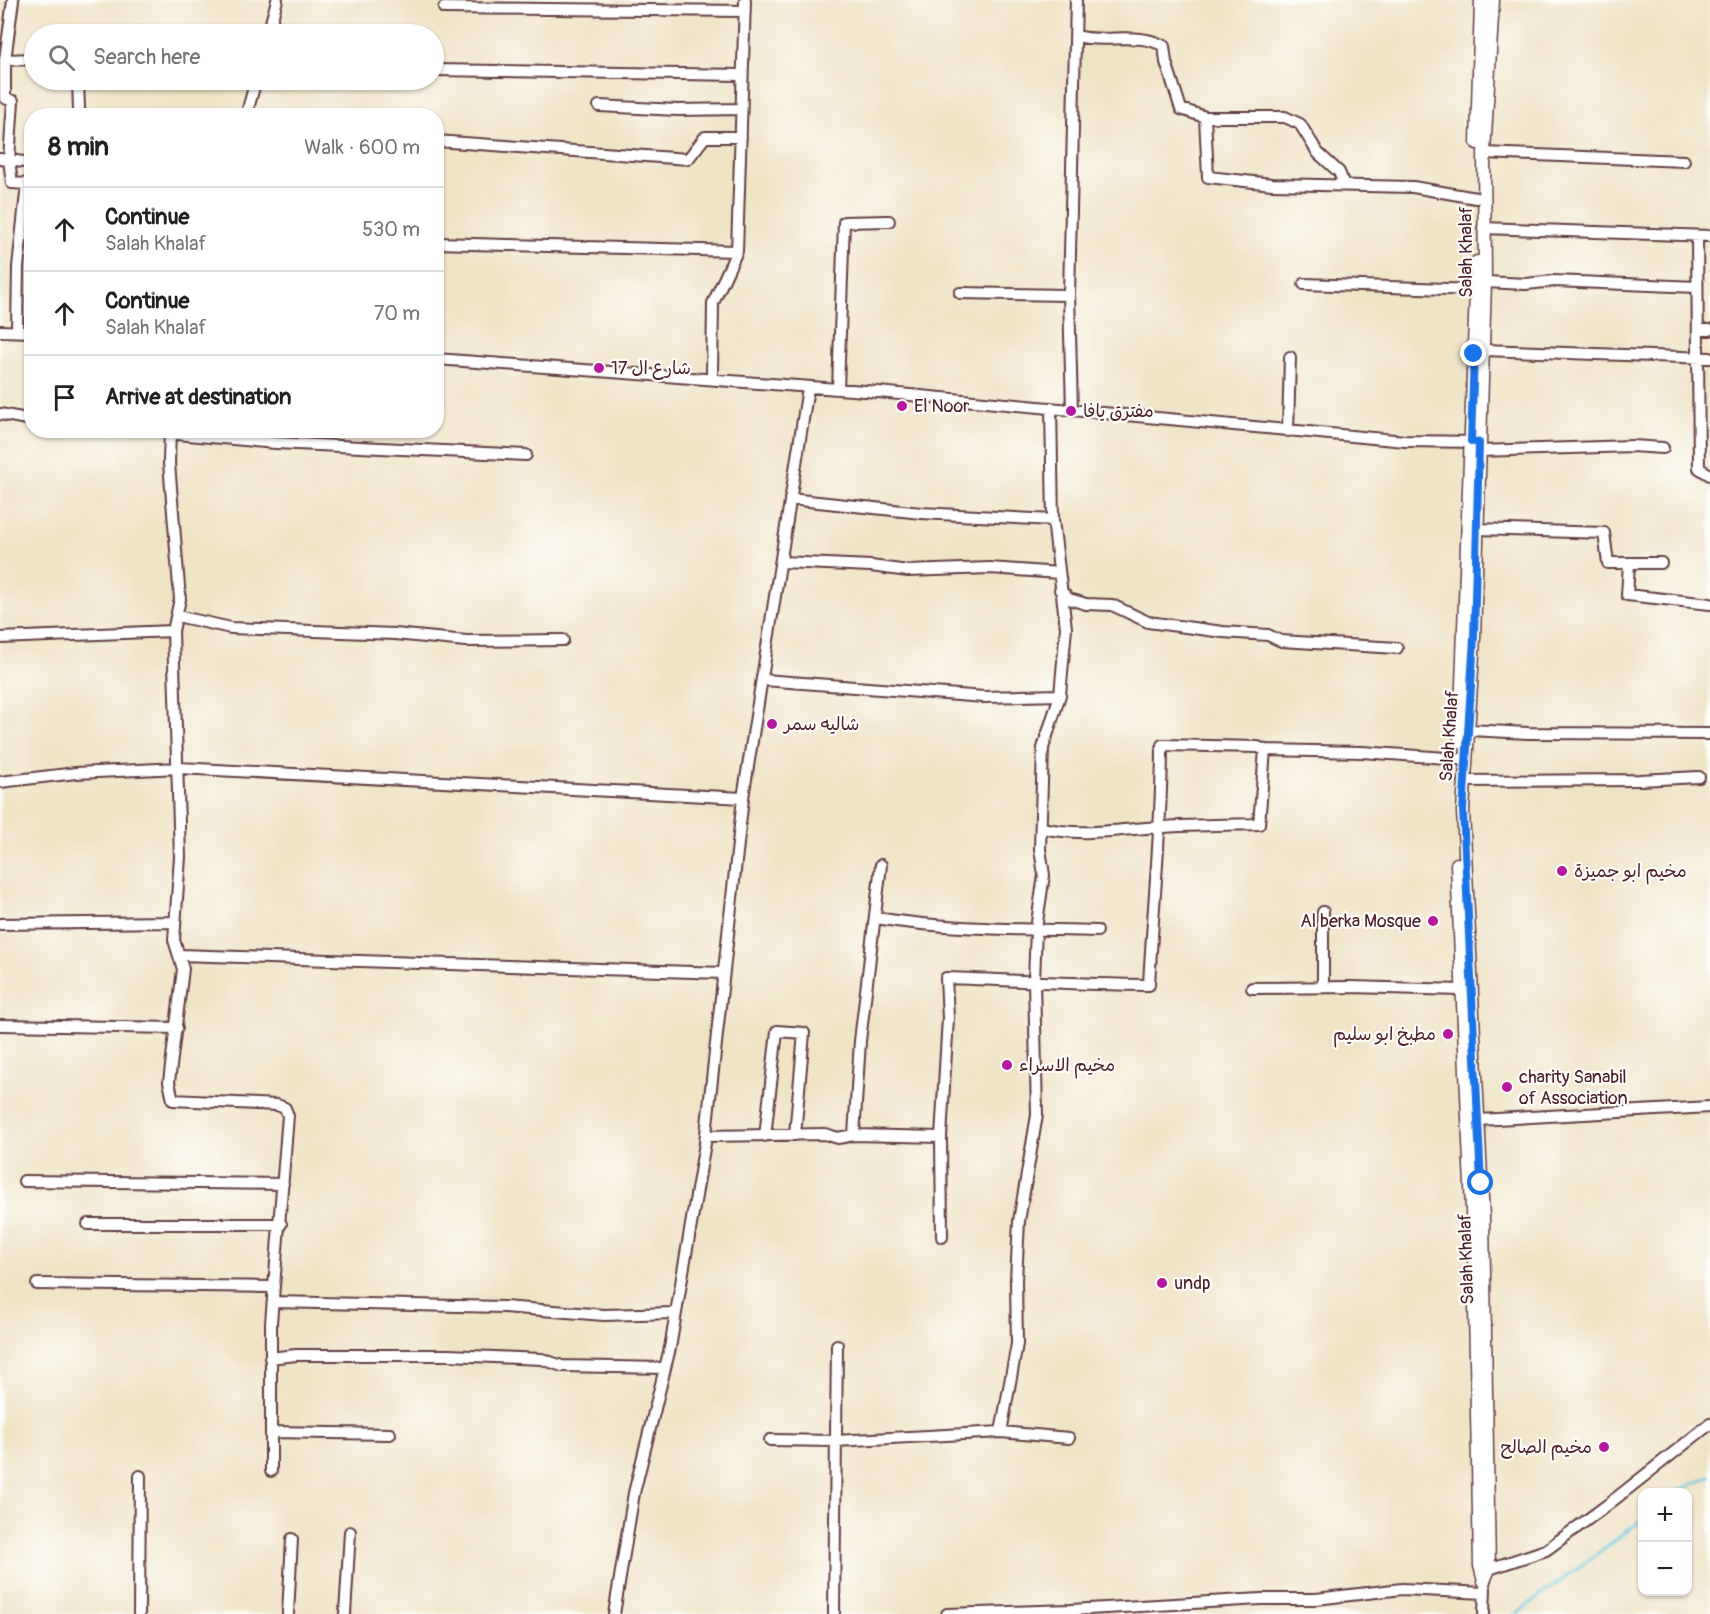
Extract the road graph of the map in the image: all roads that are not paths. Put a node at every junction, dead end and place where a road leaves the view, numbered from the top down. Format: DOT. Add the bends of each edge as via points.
graph roads {
  1 [pos="13,0"];
  2 [pos="277,0"];
  3 [pos="1076,0"];
  4 [pos="1481,0"];
  5 [pos="1493,0"];
  6 [pos="745,6"];
  7 [pos="444,8"];
  8 [pos="271,24"];
  9 [pos="5,36"];
  10 [pos="1076,36"];
  11 [pos="24,59"];
  12 [pos="4,60"];
  13 [pos="444,70"];
  14 [pos="741,75"];
  15 [pos="78,90"];
  16 [pos="253,90"];
  17 [pos="599,106"];
  18 [pos="79,108"];
  19 [pos="248,108"];
  20 [pos="741,109"];
  21 [pos="1205,117"];
  22 [pos="741,137"];
  23 [pos="444,142"];
  24 [pos="1484,153"];
  25 [pos="4,160"];
  26 [pos="1684,161"];
  27 [pos="24,162"];
  28 [pos="24,184"];
  29 [pos="1344,185"];
  30 [pos="1476,198"];
  31 [pos="24,212"];
  32 [pos="890,221"];
  33 [pos="1483,228"];
  34 [pos="1697,236"];
  35 [pos="1710,236"];
  36 [pos="444,243"];
  37 [pos="737,251"];
  38 [pos="1304,284"];
  39 [pos="1481,286"];
  40 [pos="1697,287"];
  41 [pos="960,293"];
  42 [pos="1069,295"];
  43 [pos="1698,330"];
  44 [pos="1710,330"];
  45 [pos="0,331"];
  46 [pos="17,331"];
  47 [pos="24,331"];
  48 [pos="1483,350"];
  49 [pos="1290,357"];
  50 [pos="1705,358"];
  51 [pos="444,360"];
  52 [pos="712,374"];
  53 [pos="808,387"];
  54 [pos="838,389"];
  55 [pos="1051,408"];
  56 [pos="1072,410"];
  57 [pos="0,414"];
  58 [pos="24,418"];
  59 [pos="1288,431"];
  60 [pos="171,438"];
  61 [pos="226,438"];
  62 [pos="1476,445"];
  63 [pos="1663,448"];
  64 [pos="526,455"];
  65 [pos="1710,475"];
  66 [pos="790,500"];
  67 [pos="1053,520"];
  68 [pos="1478,529"];
  69 [pos="782,562"];
  70 [pos="1661,563"];
  71 [pos="1629,564"];
  72 [pos="1059,573"];
  73 [pos="1060,590"];
  74 [pos="1710,604"];
  75 [pos="177,616"];
  76 [pos="173,631"];
  77 [pos="0,638"];
  78 [pos="563,640"];
  79 [pos="1397,648"];
  80 [pos="764,680"];
  81 [pos="1060,695"];
  82 [pos="1469,730"];
  83 [pos="1710,735"];
  84 [pos="1265,750"];
  85 [pos="1460,759"];
  86 [pos="179,768"];
  87 [pos="1699,777"];
  88 [pos="1464,781"];
  89 [pos="0,782"];
  90 [pos="743,798"];
  91 [pos="1159,827"];
  92 [pos="1043,828"];
  93 [pos="881,865"];
  94 [pos="1323,912"];
  95 [pos="876,918"];
  96 [pos="175,922"];
  97 [pos="0,924"];
  98 [pos="1036,929"];
  99 [pos="1097,931"];
  100 [pos="180,955"];
  101 [pos="723,973"];
  102 [pos="1034,980"];
  103 [pos="1323,987"];
  104 [pos="1252,988"];
  105 [pos="1462,990"];
  106 [pos="0,1025"];
  107 [pos="177,1028"];
  108 [pos="1710,1107"];
  109 [pos="1478,1120"];
  110 [pos="795,1135"];
  111 [pos="854,1135"];
  112 [pos="706,1136"];
  113 [pos="765,1136"];
  114 [pos="941,1137"];
  115 [pos="24,1181"];
  116 [pos="284,1184"];
  117 [pos="88,1224"];
  118 [pos="281,1224"];
  119 [pos="942,1238"];
  120 [pos="37,1284"];
  121 [pos="274,1287"];
  122 [pos="274,1302"];
  123 [pos="675,1313"];
  124 [pos="837,1345"];
  125 [pos="270,1358"];
  126 [pos="664,1368"];
  127 [pos="1710,1424"];
  128 [pos="272,1432"];
  129 [pos="1000,1432"];
  130 [pos="390,1434"];
  131 [pos="1069,1438"];
  132 [pos="770,1440"];
  133 [pos="836,1441"];
  134 [pos="271,1471"];
  135 [pos="140,1476"];
  136 [pos="350,1532"];
  137 [pos="292,1539"];
  138 [pos="1489,1569"];
  139 [pos="1484,1587"];
  140 [pos="139,1614"];
  141 [pos="288,1614"];
  142 [pos="345,1614"];
  143 [pos="614,1614"];
  144 [pos="834,1614"];
  145 [pos="946,1614"];
  146 [pos="1484,1614"];
  1 -- 9 [label="street"];
  2 -- 8 [label="street"];
  3 -- 10 [label="street"];
  4 -- 30 [label="main road, Salah Khalaf"];
  5 -- 24 [label="main road, Salah Khalaf"];
  6 -- 7 [label="street"];
  6 -- 14 [label="street"];
  9 -- 12 [label="street"];
  10 -- 21 [label="street" via="1150,38 1164,46 1181,109"];
  10 -- 42 [label="street"];
  11 -- 12 [label="street"];
  12 -- 25 [label="street" via="5,98 13,101"];
  13 -- 14 [label="street"];
  14 -- 20 [label="street"];
  15 -- 18 [label="street"];
  16 -- 19 [label="street"];
  17 -- 20 [label="street"];
  20 -- 22 [label="street"];
  21 -- 29 [label="street" via="1285,117 1300,124 1318,153 1339,171"];
  21 -- 29 [label="street" via="1208,177 1272,184"];
  22 -- 23 [label="street" via="705,137 688,159"];
  22 -- 37 [label="street"];
  24 -- 26 [label="street"];
  24 -- 33 [label="main road, Salah Khalaf"];
  25 -- 27 [label="street"];
  25 -- 28 [label="street" via="12,183"];
  29 -- 30 [label="street" via="1413,187"];
  30 -- 39 [label="main road, Salah Khalaf"];
  31 -- 46 [label="street"];
  32 -- 54 [label="street" via="844,222"];
  33 -- 34 [label="street"];
  33 -- 39 [label="main road, Salah Khalaf"];
  34 -- 35 [label="street"];
  34 -- 40 [label="street"];
  36 -- 37 [label="street"];
  37 -- 52 [label="street" via="713,303"];
  38 -- 39 [label="street"];
  39 -- 40 [label="street" via="1554,281"];
  39 -- 48 [label="main road, Salah Khalaf"];
  39 -- 62 [label="main road, Salah Khalaf"];
  40 -- 43 [label="street"];
  41 -- 42 [label="street"];
  42 -- 56 [label="street"];
  43 -- 44 [label="street"];
  43 -- 50 [label="street"];
  45 -- 46 [label="street"];
  46 -- 47 [label="street"];
  48 -- 50 [label="street"];
  48 -- 62 [label="main road, Salah Khalaf"];
  49 -- 59 [label="street"];
  50 -- 65 [label="street" via="1699,468"];
  51 -- 53 [label="street"];
  53 -- 54 [label="street"];
  53 -- 66 [label="street"];
  54 -- 55 [label="street"];
  55 -- 56 [label="street"];
  55 -- 67 [label="street"];
  56 -- 59 [label="street"];
  57 -- 58 [label="street"];
  59 -- 62 [label="street"];
  60 -- 75 [label="street" via="169,463 180,599"];
  61 -- 64 [label="street"];
  62 -- 63 [label="street"];
  62 -- 68 [label="main road, Salah Khalaf"];
  62 -- 85 [label="main road, Salah Khalaf"];
  66 -- 67 [label="street" via="921,513"];
  66 -- 69 [label="street"];
  67 -- 72 [label="street"];
  68 -- 71 [label="street" via="1604,534 1608,563"];
  68 -- 82 [label="main road, Salah Khalaf"];
  69 -- 72 [label="street" via="908,571 990,568"];
  69 -- 80 [label="street"];
  70 -- 71 [label="street"];
  71 -- 74 [label="street" via="1628,595"];
  72 -- 73 [label="street"];
  73 -- 79 [label="street" via="1069,599 1112,605 1148,622 1268,635 1281,641"];
  73 -- 81 [label="street" via="1066,628"];
  75 -- 76 [label="street"];
  75 -- 78 [label="street" via="231,628 395,634 466,641"];
  76 -- 77 [label="street"];
  76 -- 86 [label="street"];
  80 -- 81 [label="street" via="984,697"];
  80 -- 90 [label="street"];
  81 -- 92 [label="street" via="1043,748"];
  82 -- 83 [label="street"];
  82 -- 88 [label="main road, Salah Khalaf"];
  84 -- 85 [label="street"];
  84 -- 91 [label="street" via="1259,824"];
  84 -- 91 [label="street" via="1162,745"];
  85 -- 105 [label="main road, Salah Khalaf" via="1456,802"];
  86 -- 89 [label="street" via="76,773"];
  86 -- 90 [label="street"];
  86 -- 96 [label="street" via="180,857"];
  87 -- 88 [label="street"];
  88 -- 109 [label="main road, Salah Khalaf" via="1463,832"];
  90 -- 101 [label="street"];
  91 -- 92 [label="street" via="1065,833"];
  91 -- 102 [label="street" via="1149,985"];
  92 -- 98 [label="street" via="1040,849 1044,875"];
  93 -- 95 [label="street"];
  94 -- 103 [label="street"];
  95 -- 98 [label="street" via="927,926"];
  95 -- 111 [label="street" via="860,1041"];
  96 -- 97 [label="street"];
  96 -- 100 [label="street" via="174,940"];
  98 -- 99 [label="street"];
  98 -- 102 [label="street"];
  100 -- 101 [label="street"];
  100 -- 107 [label="street" via="183,969"];
  101 -- 112 [label="street"];
  102 -- 114 [label="street" via="946,978 947,1049"];
  102 -- 129 [label="street" via="1036,1115 1019,1221 1017,1344"];
  103 -- 104 [label="street"];
  103 -- 105 [label="street"];
  105 -- 139 [label="main road, Salah Khalaf" via="1473,1244 1480,1566"];
  106 -- 107 [label="street"];
  107 -- 116 [label="street" via="168,1082 173,1100 285,1108 288,1116"];
  108 -- 109 [label="street"];
  109 -- 138 [label="main road, Salah Khalaf"];
  110 -- 111 [label="street"];
  110 -- 113 [label="street"];
  110 -- 113 [label="street" via="804,1033 777,1031"];
  111 -- 114 [label="street"];
  112 -- 113 [label="street"];
  112 -- 123 [label="street"];
  114 -- 119 [label="street"];
  115 -- 116 [label="street"];
  116 -- 118 [label="street"];
  117 -- 118 [label="street"];
  118 -- 121 [label="street"];
  120 -- 121 [label="street"];
  121 -- 122 [label="street"];
  122 -- 123 [label="street" via="504,1307 604,1316"];
  122 -- 125 [label="street"];
  123 -- 126 [label="street"];
  124 -- 133 [label="street"];
  125 -- 126 [label="street" via="449,1355 542,1359 561,1366"];
  125 -- 128 [label="street"];
  126 -- 143 [label="street" via="634,1493"];
  127 -- 138 [label="street" via="1546,1550"];
  128 -- 130 [label="street"];
  128 -- 134 [label="street"];
  129 -- 131 [label="street"];
  129 -- 133 [label="street"];
  132 -- 133 [label="street"];
  133 -- 144 [label="street"];
  135 -- 140 [label="street"];
  136 -- 142 [label="street"];
  137 -- 141 [label="street"];
  138 -- 139 [label="main road, Salah Khalaf"];
  139 -- 145 [label="street" via="1402,1589 1316,1599"];
  139 -- 146 [label="street, Salah Khalaf"];
}
